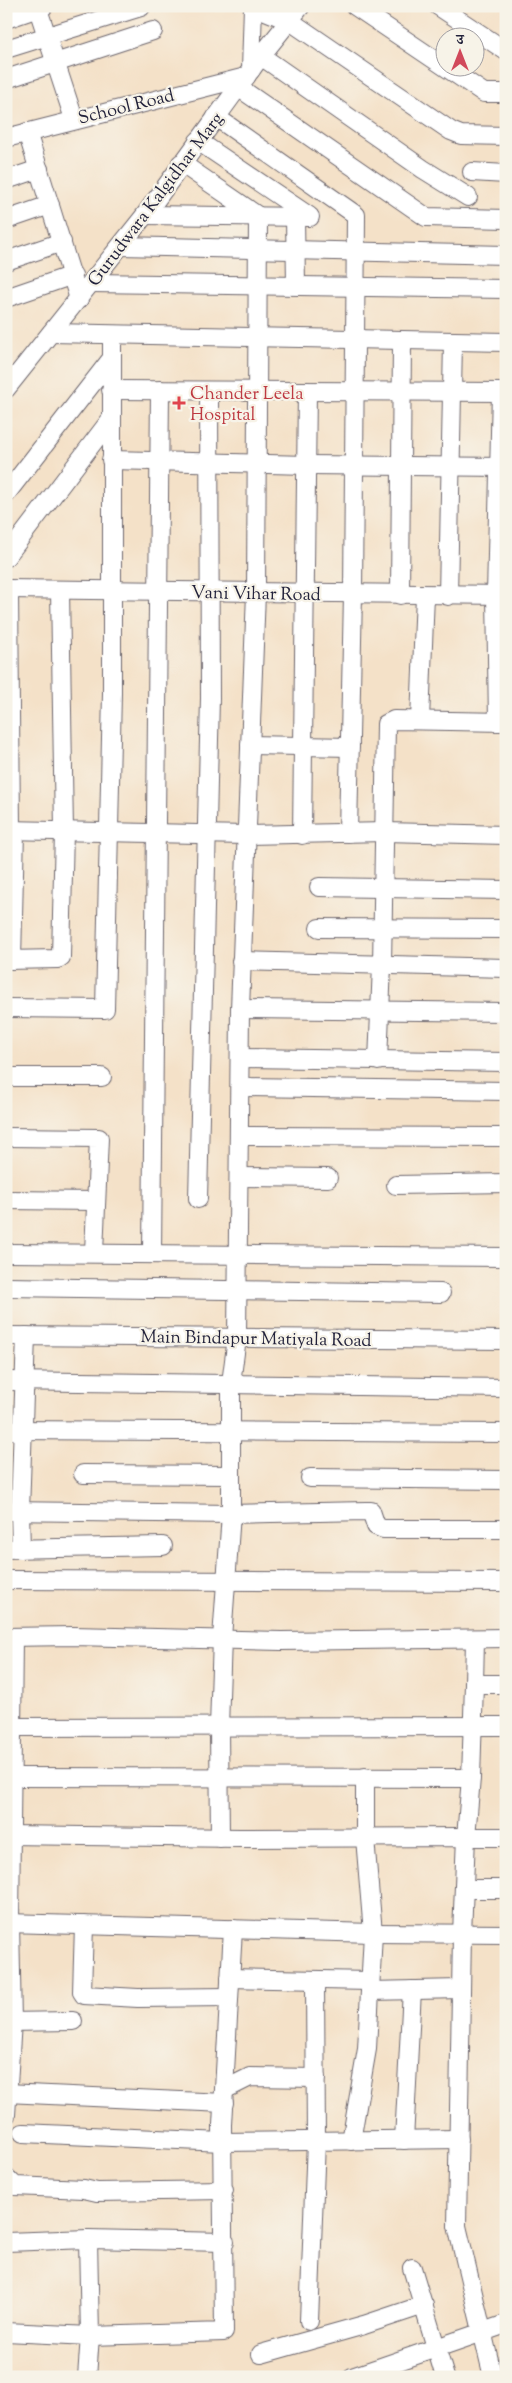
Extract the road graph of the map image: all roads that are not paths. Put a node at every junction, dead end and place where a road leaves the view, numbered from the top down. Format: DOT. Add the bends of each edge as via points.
graph roads {
  1 [pos="252,6"];
  2 [pos="301,6"];
  3 [pos="355,6"];
  4 [pos="438,6"];
  5 [pos="40,7"];
  6 [pos="141,7"];
  7 [pos="6,19"];
  8 [pos="290,21"];
  9 [pos="154,30"];
  10 [pos="47,38"];
  11 [pos="6,49"];
  12 [pos="506,51"];
  13 [pos="261,56"];
  14 [pos="55,62"];
  15 [pos="245,78"];
  16 [pos="6,79"];
  17 [pos="506,93"];
  18 [pos="216,117"];
  19 [pos="74,119"];
  20 [pos="27,132"];
  21 [pos="506,136"];
  22 [pos="6,138"];
  23 [pos="198,141"];
  24 [pos="181,163"];
  25 [pos="39,169"];
  26 [pos="472,172"];
  27 [pos="506,174"];
  28 [pos="6,180"];
  29 [pos="468,197"];
  30 [pos="50,205"];
  31 [pos="145,215"];
  32 [pos="258,216"];
  33 [pos="295,216"];
  34 [pos="506,219"];
  35 [pos="6,220"];
  36 [pos="62,242"];
  37 [pos="121,246"];
  38 [pos="256,250"];
  39 [pos="295,251"];
  40 [pos="355,253"];
  41 [pos="506,255"];
  42 [pos="6,261"];
  43 [pos="73,275"];
  44 [pos="92,283"];
  45 [pos="256,285"];
  46 [pos="296,285"];
  47 [pos="356,285"];
  48 [pos="506,289"];
  49 [pos="6,298"];
  50 [pos="79,299"];
  51 [pos="51,333"];
  52 [pos="112,335"];
  53 [pos="258,338"];
  54 [pos="355,340"];
  55 [pos="402,340"];
  56 [pos="453,341"];
  57 [pos="506,342"];
  58 [pos="112,358"];
  59 [pos="6,389"];
  60 [pos="112,390"];
  61 [pos="160,390"];
  62 [pos="208,390"];
  63 [pos="258,391"];
  64 [pos="307,391"];
  65 [pos="355,392"];
  66 [pos="402,392"];
  67 [pos="452,392"];
  68 [pos="503,392"];
  69 [pos="111,418"];
  70 [pos="111,460"];
  71 [pos="161,462"];
  72 [pos="208,463"];
  73 [pos="255,464"];
  74 [pos="308,465"];
  75 [pos="354,465"];
  76 [pos="402,466"];
  77 [pos="450,466"];
  78 [pos="502,467"];
  79 [pos="6,494"];
  80 [pos="6,557"];
  81 [pos="8,589"];
  82 [pos="60,590"];
  83 [pos="111,591"];
  84 [pos="160,592"];
  85 [pos="210,592"];
  86 [pos="256,593"];
  87 [pos="304,594"];
  88 [pos="353,594"];
  89 [pos="400,595"];
  90 [pos="424,595"];
  91 [pos="501,595"];
  92 [pos="448,596"];
  93 [pos="420,720"];
  94 [pos="502,722"];
  95 [pos="250,745"];
  96 [pos="303,746"];
  97 [pos="350,747"];
  98 [pos="11,830"];
  99 [pos="64,831"];
  100 [pos="110,832"];
  101 [pos="385,832"];
  102 [pos="157,833"];
  103 [pos="206,833"];
  104 [pos="348,833"];
  105 [pos="246,834"];
  106 [pos="506,834"];
  107 [pos="302,835"];
  108 [pos="319,887"];
  109 [pos="384,888"];
  110 [pos="506,890"];
  111 [pos="319,928"];
  112 [pos="383,928"];
  113 [pos="506,929"];
  114 [pos="9,960"];
  115 [pos="242,961"];
  116 [pos="382,965"];
  117 [pos="506,968"];
  118 [pos="6,1008"];
  119 [pos="240,1009"];
  120 [pos="380,1011"];
  121 [pos="506,1012"];
  122 [pos="240,1058"];
  123 [pos="378,1061"];
  124 [pos="506,1062"];
  125 [pos="6,1077"];
  126 [pos="102,1077"];
  127 [pos="240,1087"];
  128 [pos="506,1090"];
  129 [pos="239,1136"];
  130 [pos="6,1137"];
  131 [pos="506,1137"];
  132 [pos="239,1177"];
  133 [pos="328,1178"];
  134 [pos="506,1183"];
  135 [pos="396,1184"];
  136 [pos="198,1199"];
  137 [pos="6,1200"];
  138 [pos="96,1201"];
  139 [pos="6,1252"];
  140 [pos="94,1252"];
  141 [pos="152,1254"];
  142 [pos="238,1254"];
  143 [pos="506,1257"];
  144 [pos="6,1287"];
  145 [pos="237,1289"];
  146 [pos="441,1293"];
  147 [pos="6,1336"];
  148 [pos="26,1336"];
  149 [pos="237,1338"];
  150 [pos="506,1340"];
  151 [pos="6,1381"];
  152 [pos="24,1381"];
  153 [pos="231,1383"];
  154 [pos="506,1388"];
  155 [pos="14,1430"];
  156 [pos="231,1431"];
  157 [pos="506,1433"];
  158 [pos="83,1474"];
  159 [pos="231,1475"];
  160 [pos="310,1478"];
  161 [pos="506,1480"];
  162 [pos="13,1511"];
  163 [pos="231,1514"];
  164 [pos="506,1529"];
  165 [pos="163,1546"];
  166 [pos="14,1549"];
  167 [pos="6,1580"];
  168 [pos="227,1580"];
  169 [pos="506,1582"];
  170 [pos="10,1637"];
  171 [pos="222,1638"];
  172 [pos="506,1638"];
  173 [pos="474,1639"];
  174 [pos="474,1684"];
  175 [pos="506,1684"];
  176 [pos="472,1726"];
  177 [pos="506,1726"];
  178 [pos="9,1727"];
  179 [pos="219,1727"];
  180 [pos="8,1777"];
  181 [pos="220,1777"];
  182 [pos="365,1778"];
  183 [pos="471,1778"];
  184 [pos="8,1835"];
  185 [pos="466,1837"];
  186 [pos="506,1837"];
  187 [pos="220,1838"];
  188 [pos="366,1838"];
  189 [pos="464,1889"];
  190 [pos="506,1889"];
  191 [pos="8,1923"];
  192 [pos="84,1925"];
  193 [pos="233,1929"];
  194 [pos="373,1933"];
  195 [pos="462,1934"];
  196 [pos="506,1934"];
  197 [pos="230,1978"];
  198 [pos="315,1980"];
  199 [pos="370,1986"];
  200 [pos="412,1990"];
  201 [pos="461,1990"];
  202 [pos="229,1997"];
  203 [pos="74,2021"];
  204 [pos="9,2022"];
  205 [pos="316,2078"];
  206 [pos="7,2094"];
  207 [pos="224,2096"];
  208 [pos="6,2115"];
  209 [pos="23,2133"];
  210 [pos="459,2139"];
  211 [pos="404,2140"];
  212 [pos="316,2141"];
  213 [pos="351,2141"];
  214 [pos="223,2142"];
  215 [pos="6,2177"];
  216 [pos="224,2190"];
  217 [pos="88,2239"];
  218 [pos="6,2242"];
  219 [pos="225,2242"];
  220 [pos="412,2268"];
  221 [pos="424,2305"];
  222 [pos="309,2321"];
  223 [pos="506,2324"];
  224 [pos="6,2332"];
  225 [pos="481,2332"];
  226 [pos="90,2336"];
  227 [pos="437,2347"];
  228 [pos="261,2354"];
  229 [pos="87,2377"];
  230 [pos="352,2377"];
  231 [pos="445,2377"];
  232 [pos="493,2377"];
  1 -- 8 [label="street"];
  1 -- 15 [label="street"];
  2 -- 8 [label="street, Gurudwara Kalgidhar Marg"];
  3 -- 17 [label="street" via="484,93"];
  4 -- 12 [label="street"];
  5 -- 7 [label="street"];
  5 -- 10 [label="street"];
  6 -- 10 [label="street"];
  8 -- 13 [label="street, Gurudwara Kalgidhar Marg"];
  8 -- 21 [label="street" via="452,131 462,135"];
  9 -- 14 [label="street"];
  10 -- 11 [label="street"];
  10 -- 14 [label="street"];
  13 -- 15 [label="street, Gurudwara Kalgidhar Marg"];
  13 -- 29 [label="street" via="422,169"];
  14 -- 16 [label="street"];
  14 -- 19 [label="street"];
  15 -- 18 [label="street, Gurudwara Kalgidhar Marg"];
  15 -- 19 [label="street, School Road"];
  15 -- 34 [label="street" via="426,217"];
  18 -- 23 [label="street, Gurudwara Kalgidhar Marg"];
  18 -- 40 [label="street" via="356,215"];
  19 -- 20 [label="street, School Road"];
  20 -- 22 [label="street, School Road"];
  20 -- 25 [label="street"];
  23 -- 24 [label="street, Gurudwara Kalgidhar Marg"];
  23 -- 33 [label="street" via="310,217"];
  24 -- 31 [label="street, Gurudwara Kalgidhar Marg"];
  24 -- 32 [label="street"];
  25 -- 28 [label="street"];
  25 -- 30 [label="street"];
  26 -- 27 [label="street"];
  30 -- 35 [label="street"];
  30 -- 36 [label="street"];
  31 -- 32 [label="street"];
  31 -- 37 [label="street, Gurudwara Kalgidhar Marg"];
  32 -- 33 [label="street"];
  32 -- 38 [label="street"];
  33 -- 39 [label="street"];
  36 -- 42 [label="street"];
  36 -- 43 [label="street"];
  37 -- 38 [label="street"];
  37 -- 44 [label="street, Gurudwara Kalgidhar Marg"];
  38 -- 39 [label="street"];
  38 -- 45 [label="street"];
  39 -- 40 [label="street"];
  39 -- 46 [label="street"];
  40 -- 41 [label="street"];
  40 -- 47 [label="street"];
  43 -- 49 [label="street"];
  43 -- 50 [label="street"];
  44 -- 45 [label="street"];
  44 -- 50 [label="street, Gurudwara Kalgidhar Marg"];
  45 -- 46 [label="street"];
  45 -- 53 [label="street"];
  46 -- 47 [label="street"];
  47 -- 48 [label="street"];
  47 -- 54 [label="street"];
  50 -- 51 [label="street, Gurudwara Kalgidhar Marg"];
  51 -- 52 [label="street"];
  51 -- 59 [label="street, Gurudwara Kalgidhar Marg"];
  52 -- 53 [label="street"];
  52 -- 58 [label="street"];
  53 -- 54 [label="street"];
  53 -- 63 [label="street"];
  54 -- 55 [label="street"];
  54 -- 65 [label="street"];
  55 -- 56 [label="street"];
  55 -- 66 [label="street"];
  56 -- 57 [label="street"];
  56 -- 67 [label="street"];
  58 -- 60 [label="street"];
  58 -- 79 [label="street"];
  60 -- 61 [label="street"];
  60 -- 69 [label="street"];
  61 -- 62 [label="street"];
  61 -- 71 [label="street"];
  62 -- 63 [label="street"];
  62 -- 72 [label="street"];
  63 -- 64 [label="street"];
  63 -- 73 [label="street"];
  64 -- 65 [label="street"];
  64 -- 74 [label="street"];
  65 -- 66 [label="street"];
  65 -- 75 [label="street"];
  66 -- 67 [label="street"];
  66 -- 76 [label="street"];
  67 -- 68 [label="street"];
  67 -- 77 [label="street"];
  68 -- 78 [label="street"];
  69 -- 70 [label="street"];
  69 -- 80 [label="street"];
  70 -- 71 [label="street"];
  70 -- 83 [label="street"];
  71 -- 72 [label="street"];
  71 -- 84 [label="street"];
  72 -- 73 [label="street"];
  72 -- 85 [label="street"];
  73 -- 74 [label="street"];
  73 -- 86 [label="street"];
  74 -- 75 [label="street"];
  74 -- 87 [label="street"];
  75 -- 76 [label="street"];
  75 -- 88 [label="street"];
  76 -- 77 [label="street"];
  76 -- 89 [label="street"];
  77 -- 78 [label="street"];
  77 -- 92 [label="street"];
  78 -- 91 [label="street"];
  81 -- 82 [label="street, Vani Vihar Road"];
  81 -- 98 [label="street"];
  82 -- 83 [label="street, Vani Vihar Road"];
  82 -- 99 [label="street"];
  83 -- 84 [label="street, Vani Vihar Road"];
  83 -- 100 [label="street"];
  84 -- 85 [label="street, Vani Vihar Road"];
  84 -- 102 [label="street"];
  85 -- 86 [label="street, Vani Vihar Road"];
  85 -- 103 [label="street"];
  86 -- 87 [label="street, Vani Vihar Road"];
  86 -- 95 [label="street"];
  87 -- 88 [label="street, Vani Vihar Road"];
  87 -- 96 [label="street"];
  88 -- 89 [label="street, Vani Vihar Road"];
  88 -- 97 [label="street"];
  89 -- 90 [label="street, Vani Vihar Road"];
  90 -- 92 [label="street, Vani Vihar Road"];
  90 -- 93 [label="street"];
  91 -- 92 [label="street, Vani Vihar Road"];
  91 -- 94 [label="street"];
  93 -- 94 [label="street"];
  93 -- 101 [label="street" via="394,720 386,724"];
  95 -- 96 [label="street"];
  95 -- 105 [label="street"];
  96 -- 97 [label="street"];
  96 -- 107 [label="street"];
  97 -- 104 [label="street"];
  98 -- 99 [label="street"];
  98 -- 114 [label="street"];
  99 -- 100 [label="street"];
  99 -- 114 [label="street" via="61,957"];
  100 -- 102 [label="street"];
  100 -- 118 [label="street" via="105,1009"];
  101 -- 104 [label="street"];
  101 -- 106 [label="street"];
  101 -- 109 [label="street"];
  102 -- 103 [label="street"];
  102 -- 141 [label="street"];
  103 -- 105 [label="street"];
  103 -- 136 [label="street"];
  104 -- 107 [label="street"];
  105 -- 107 [label="street"];
  105 -- 115 [label="street"];
  108 -- 109 [label="street"];
  109 -- 110 [label="street"];
  109 -- 112 [label="street"];
  111 -- 112 [label="street"];
  112 -- 113 [label="street"];
  112 -- 116 [label="street"];
  115 -- 116 [label="street"];
  115 -- 119 [label="street"];
  116 -- 117 [label="street"];
  116 -- 120 [label="street"];
  119 -- 120 [label="street"];
  119 -- 122 [label="street"];
  120 -- 121 [label="street"];
  120 -- 123 [label="street"];
  122 -- 123 [label="street"];
  122 -- 127 [label="street"];
  123 -- 124 [label="street"];
  125 -- 126 [label="street"];
  127 -- 128 [label="street"];
  127 -- 129 [label="street"];
  129 -- 131 [label="street"];
  129 -- 132 [label="street"];
  130 -- 138 [label="street" via="99,1138"];
  132 -- 133 [label="street"];
  132 -- 142 [label="street"];
  134 -- 135 [label="street"];
  137 -- 138 [label="street"];
  138 -- 140 [label="street"];
  139 -- 140 [label="street"];
  140 -- 141 [label="street"];
  141 -- 142 [label="street"];
  142 -- 143 [label="street"];
  142 -- 145 [label="street"];
  144 -- 145 [label="street"];
  145 -- 146 [label="street"];
  145 -- 149 [label="street"];
  147 -- 148 [label="street, Main Bindapur Matiyala Road"];
  148 -- 149 [label="street, Main Bindapur Matiyala Road"];
  148 -- 152 [label="street"];
  149 -- 150 [label="street, Main Bindapur Matiyala Road"];
  149 -- 153 [label="street"];
  151 -- 152 [label="street"];
  152 -- 153 [label="street"];
  152 -- 155 [label="street"];
  153 -- 154 [label="street"];
  153 -- 156 [label="street"];
  155 -- 156 [label="street"];
  155 -- 162 [label="street"];
  156 -- 157 [label="street"];
  156 -- 159 [label="street"];
  158 -- 159 [label="street"];
  159 -- 163 [label="street"];
  160 -- 161 [label="street"];
  162 -- 163 [label="street"];
  162 -- 166 [label="street"];
  163 -- 164 [label="street" via="371,1511 379,1529"];
  163 -- 168 [label="street"];
  165 -- 166 [label="street"];
  167 -- 168 [label="street"];
  168 -- 169 [label="street"];
  168 -- 171 [label="street"];
  170 -- 171 [label="street"];
  170 -- 178 [label="street"];
  171 -- 173 [label="street" via="281,1641"];
  171 -- 179 [label="street"];
  172 -- 173 [label="street"];
  173 -- 174 [label="street"];
  174 -- 175 [label="street"];
  174 -- 176 [label="street"];
  176 -- 177 [label="street"];
  176 -- 179 [label="street"];
  176 -- 183 [label="street"];
  178 -- 179 [label="street"];
  178 -- 180 [label="street"];
  179 -- 181 [label="street"];
  180 -- 181 [label="street"];
  180 -- 184 [label="street"];
  181 -- 182 [label="street"];
  181 -- 187 [label="street"];
  182 -- 183 [label="street"];
  182 -- 188 [label="street"];
  183 -- 185 [label="street"];
  184 -- 187 [label="street"];
  184 -- 191 [label="street"];
  185 -- 186 [label="street"];
  185 -- 188 [label="street"];
  185 -- 189 [label="street"];
  187 -- 188 [label="street"];
  188 -- 194 [label="street"];
  189 -- 190 [label="street"];
  189 -- 195 [label="street"];
  191 -- 192 [label="street"];
  191 -- 204 [label="street"];
  192 -- 193 [label="street"];
  192 -- 202 [label="street" via="84,1995"];
  193 -- 194 [label="street"];
  193 -- 197 [label="street"];
  194 -- 195 [label="street"];
  194 -- 199 [label="street"];
  195 -- 196 [label="street"];
  195 -- 201 [label="street"];
  197 -- 198 [label="street"];
  197 -- 202 [label="street"];
  198 -- 199 [label="street"];
  198 -- 205 [label="street"];
  199 -- 200 [label="street"];
  199 -- 213 [label="street" via="367,2049"];
  200 -- 201 [label="street"];
  200 -- 211 [label="street"];
  201 -- 210 [label="street"];
  202 -- 207 [label="street"];
  203 -- 204 [label="street"];
  204 -- 206 [label="street"];
  205 -- 207 [label="street" via="250,2077"];
  205 -- 212 [label="street"];
  206 -- 207 [label="street"];
  206 -- 208 [label="street"];
  207 -- 214 [label="street"];
  209 -- 214 [label="street"];
  210 -- 211 [label="street"];
  210 -- 225 [label="street" via="458,2236"];
  211 -- 213 [label="street"];
  212 -- 213 [label="street"];
  212 -- 214 [label="street"];
  212 -- 222 [label="street"];
  214 -- 216 [label="street"];
  215 -- 216 [label="street" via="15,2186 97,2192"];
  216 -- 219 [label="street"];
  217 -- 218 [label="street"];
  217 -- 219 [label="street"];
  217 -- 226 [label="street"];
  219 -- 226 [label="street" via="224,2332"];
  220 -- 221 [label="street"];
  221 -- 227 [label="street"];
  221 -- 228 [label="street"];
  223 -- 225 [label="street"];
  224 -- 226 [label="street"];
  225 -- 227 [label="street"];
  225 -- 232 [label="street"];
  226 -- 229 [label="street"];
  227 -- 230 [label="street"];
  227 -- 231 [label="street"];
}
